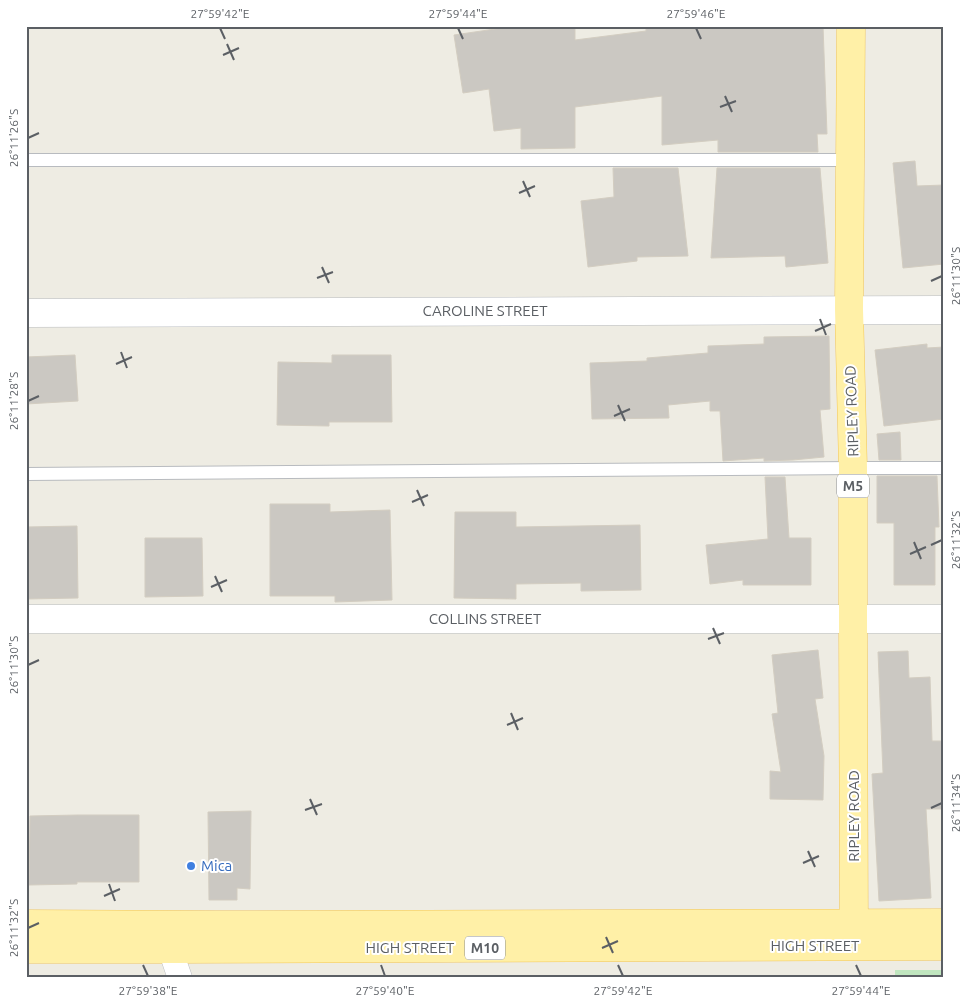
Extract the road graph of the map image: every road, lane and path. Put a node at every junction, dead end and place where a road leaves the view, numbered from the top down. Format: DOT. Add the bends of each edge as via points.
graph roads {
  1 [pos="851,26"];
  2 [pos="26,160"];
  3 [pos="850,160"];
  4 [pos="849,309"];
  5 [pos="944,310"];
  6 [pos="26,313"];
  7 [pos="854,468"];
  8 [pos="944,468"];
  9 [pos="26,474"];
  10 [pos="26,619"];
  11 [pos="853,619"];
  12 [pos="944,619"];
  13 [pos="944,923"];
  14 [pos="26,924"];
  15 [pos="854,934"];
  16 [pos="167,937"];
  17 [pos="944,946"];
  18 [pos="26,949"];
  19 [pos="180,978"];
  1 -- 3 [label="main road, RIPLEY ROAD / M5"];
  2 -- 3 [label="lane"];
  3 -- 4 [label="main road, RIPLEY ROAD / M5"];
  4 -- 5 [label="street, CAROLINE STREET"];
  4 -- 6 [label="street, CAROLINE STREET"];
  4 -- 7 [label="main road, RIPLEY ROAD / M5"];
  7 -- 8 [label="lane"];
  7 -- 9 [label="lane"];
  7 -- 11 [label="main road, RIPLEY ROAD / M5"];
  10 -- 11 [label="street, COLLINS STREET"];
  11 -- 12 [label="street, COLLINS STREET"];
  11 -- 15 [label="main road, RIPLEY ROAD / M5"];
  13 -- 15 [label="main road, HIGH STREET / M10"];
  14 -- 16 [label="main road, HIGH STREET / M10"];
  15 -- 16 [label="main road, HIGH STREET / M10"];
  15 -- 17 [label="main road, HIGH STREET / M10"];
  16 -- 18 [label="main road, HIGH STREET / M10"];
  16 -- 19 [label="street"];
}
